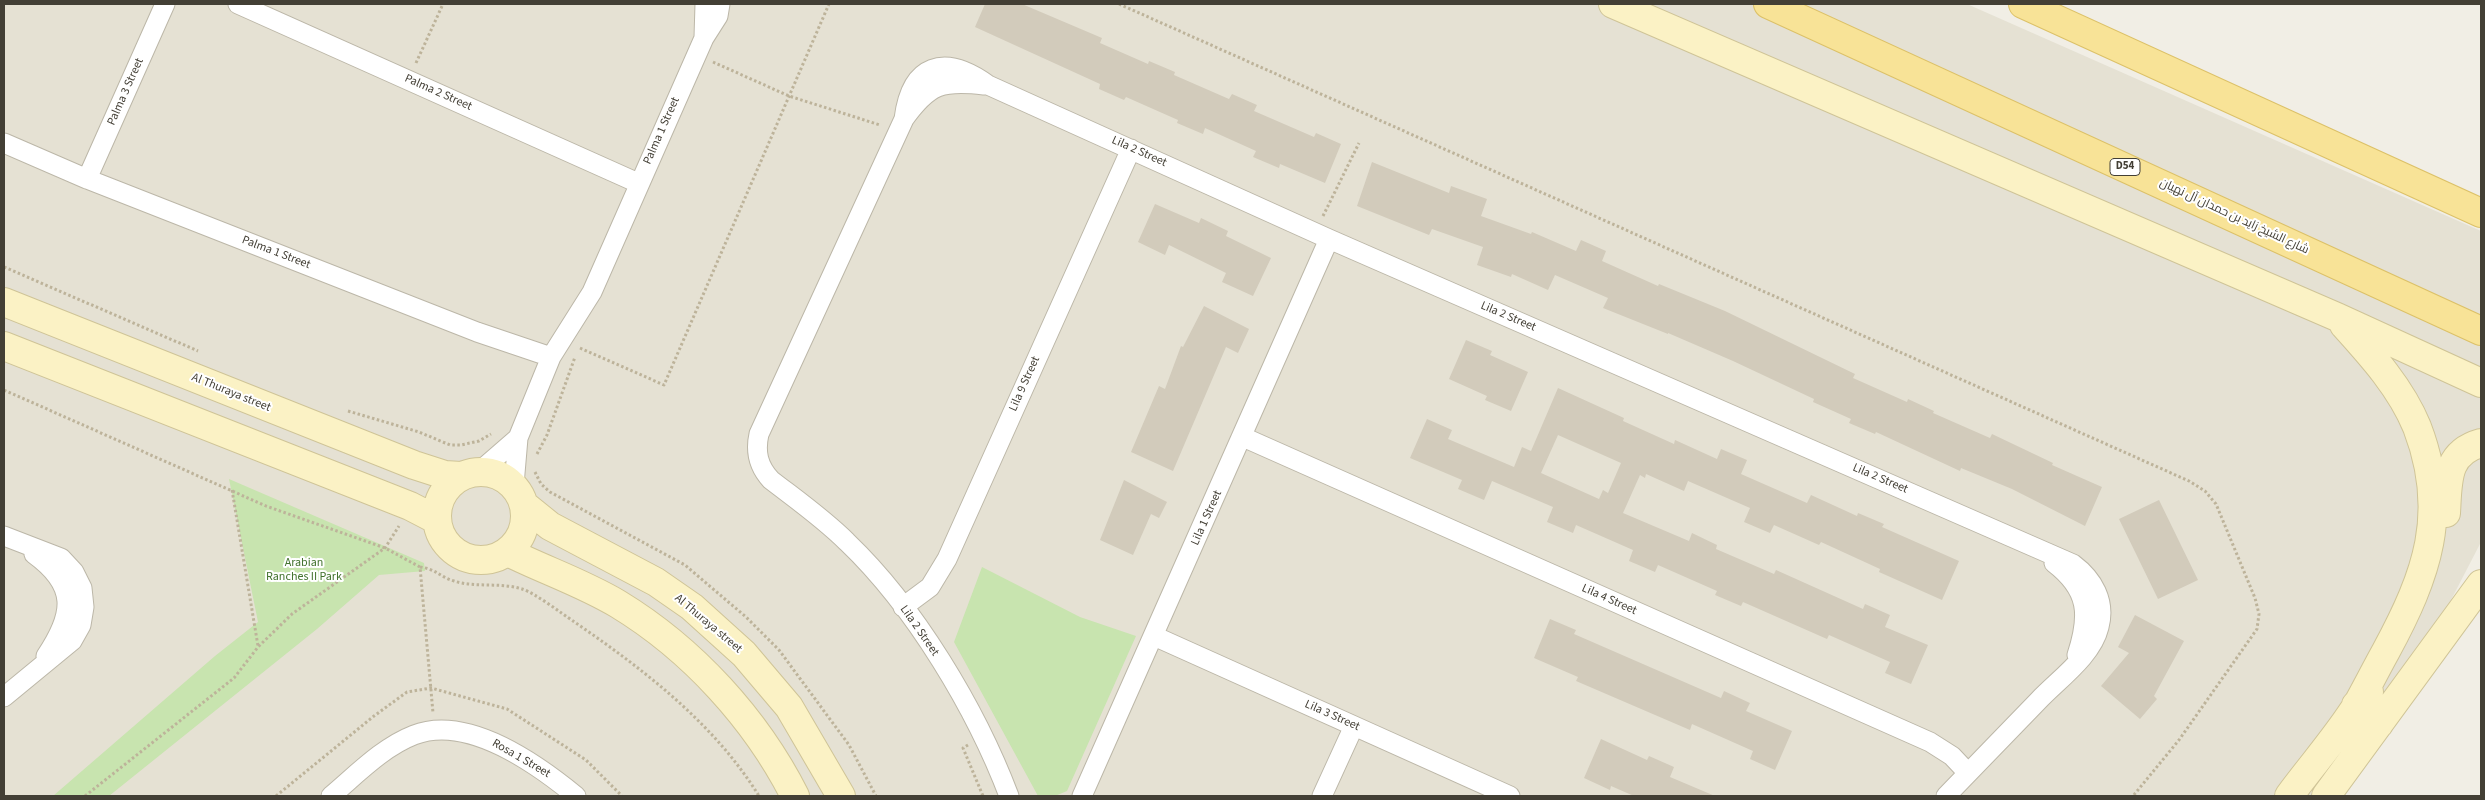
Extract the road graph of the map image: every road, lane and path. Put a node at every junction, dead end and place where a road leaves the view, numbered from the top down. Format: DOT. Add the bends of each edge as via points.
graph roads {
  1 [pos="165,4"];
  2 [pos="238,4"];
  3 [pos="442,4"];
  4 [pos="705,4"];
  5 [pos="720,4"];
  6 [pos="829,4"];
  7 [pos="1119,4"];
  8 [pos="1613,4"];
  9 [pos="1768,4"];
  10 [pos="2023,4"];
  11 [pos="700,46"];
  12 [pos="408,80"];
  13 [pos="789,96"];
  14 [pos="901,125"];
  15 [pos="4,143"];
  16 [pos="1359,143"];
  17 [pos="1131,148"];
  18 [pos="86,179"];
  19 [pos="638,183"];
  20 [pos="2481,213"];
  21 [pos="1322,236"];
  22 [pos="4,302"];
  23 [pos="2337,317"];
  24 [pos="2481,331"];
  25 [pos="583,339"];
  26 [pos="4,346"];
  27 [pos="579,347"];
  28 [pos="551,357"];
  29 [pos="2481,383"];
  30 [pos="4,390"];
  31 [pos="1243,437"];
  32 [pos="518,438"];
  33 [pos="436,439"];
  34 [pos="2481,443"];
  35 [pos="536,456"];
  36 [pos="426,469"];
  37 [pos="471,474"];
  38 [pos="232,490"];
  39 [pos="519,495"];
  40 [pos="410,506"];
  41 [pos="437,520"];
  42 [pos="9,538"];
  43 [pos="385,548"];
  44 [pos="508,552"];
  45 [pos="2481,565"];
  46 [pos="420,567"];
  47 [pos="2481,584"];
  48 [pos="903,607"];
  49 [pos="1154,636"];
  50 [pos="2440,642"];
  51 [pos="258,647"];
  52 [pos="4,696"];
  53 [pos="2356,706"];
  54 [pos="2380,724"];
  55 [pos="1354,726"];
  56 [pos="435,729"];
  57 [pos="1968,773"];
  58 [pos="85,796"];
  59 [pos="331,796"];
  60 [pos="576,796"];
  61 [pos="759,796"];
  62 [pos="795,796"];
  63 [pos="841,796"];
  64 [pos="1009,796"];
  65 [pos="1082,796"];
  66 [pos="1322,796"];
  67 [pos="1510,796"];
  68 [pos="1946,796"];
  69 [pos="2133,796"];
  70 [pos="2289,796"];
  71 [pos="2326,796"];
  1 -- 18 [label="street, Palma 3 Street"];
  2 -- 12 [label="street, Palma 2 Street"];
  3 -- 12 [label="path"];
  4 -- 11 [label="street, Palma 1 Street"];
  5 -- 11 [label="street, Palma 1 Street" via="718,16"];
  6 -- 13 [label="path"];
  7 -- 69 [label="path" via="2189,481 2205,491 2216,504 2255,598 2259,614 2257,629 2179,740"];
  8 -- 23 [label="street"];
  9 -- 24 [label="main road, شارع الشيخ زايد بن حمدان آل نهيان / D54"];
  10 -- 20 [label="main road"];
  11 -- 13 [label="path"];
  11 -- 19 [label="street, Palma 1 Street"];
  12 -- 19 [label="street, Palma 2 Street"];
  13 -- 14 [label="path"];
  13 -- 27 [label="path" via="664,385"];
  14 -- 17 [label="street, Lila 2 Street" via="921,96 941,84 988,85"];
  14 -- 48 [label="street, Lila 2 Street" via="757,444 760,463 771,480 848,543"];
  15 -- 18 [label="street, Palma 1 Street"];
  16 -- 21 [label="path"];
  17 -- 21 [label="street, Lila 2 Street"];
  17 -- 48 [label="street, Lila 9 Street" via="943,566 930,588"];
  18 -- 28 [label="street, Palma 1 Street" via="477,332"];
  19 -- 28 [label="street, Palma 1 Street" via="592,292"];
  21 -- 31 [label="street, Lila 1 Street"];
  21 -- 57 [label="street, Lila 2 Street" via="2032,544 2085,573 2099,597 2101,612 2095,640"];
  22 -- 36 [label="street, Al Thuraya street"];
  23 -- 29 [label="street"];
  23 -- 53 [label="street" via="2389,378 2404,402 2425,452 2433,507 2428,553 2418,588"];
  25 -- 27 [label="path"];
  26 -- 40 [label="street"];
  27 -- 35 [label="path" via="547,435"];
  28 -- 32 [label="street, Palma 1 Street"];
  30 -- 38 [label="path"];
  31 -- 49 [label="street, Lila 1 Street"];
  31 -- 57 [label="street, Lila 4 Street" via="1930,742 1952,756"];
  32 -- 37 [label="street"];
  32 -- 39 [label="street"];
  33 -- 36 [label="path"];
  34 -- 53 [label="street" via="2463,451 2450,471 2442,550 2423,609"];
  36 -- 37 [label="street, Al Thuraya street"];
  37 -- 39 [label="street" via="493,473"];
  37 -- 41 [label="street" via="450,484 442,494"];
  38 -- 43 [label="path" via="266,506"];
  38 -- 51 [label="path"];
  39 -- 44 [label="street" via="526,518 524,531"];
  39 -- 63 [label="street, Al Thuraya street" via="550,526 656,582 692,607 744,654 789,707"];
  40 -- 41 [label="street"];
  40 -- 43 [label="path"];
  41 -- 44 [label="street" via="441,535 450,548 463,557 494,559"];
  42 -- 52 [label="street" via="61,558 74,572 82,588 84,607 81,625 72,640"];
  43 -- 46 [label="path"];
  43 -- 51 [label="path" via="292,614"];
  44 -- 62 [label="street" via="618,604 664,637 714,681 775,760"];
  45 -- 50 [label="street" via="2454,605"];
  46 -- 56 [label="path"];
  46 -- 61 [label="path" via="432,568 454,581 522,589 564,615 620,654 691,712 745,773"];
  47 -- 50 [label="street"];
  48 -- 64 [label="street, Lila 2 Street" via="966,703"];
  49 -- 55 [label="street, Lila 3 Street"];
  49 -- 65 [label="street, Lila 1 Street"];
  50 -- 54 [label="street"];
  51 -- 58 [label="path" via="234,678"];
  53 -- 54 [label="street"];
  53 -- 70 [label="street"];
  54 -- 71 [label="street"];
  55 -- 66 [label="street"];
  55 -- 67 [label="street, Lila 3 Street"];
  56 -- 59 [label="street, Rosa 1 Street" via="415,734 396,744"];
  56 -- 60 [label="street, Rosa 1 Street" via="484,739 506,748 546,772"];
  57 -- 68 [label="street, Lila 2 Street"];
}
